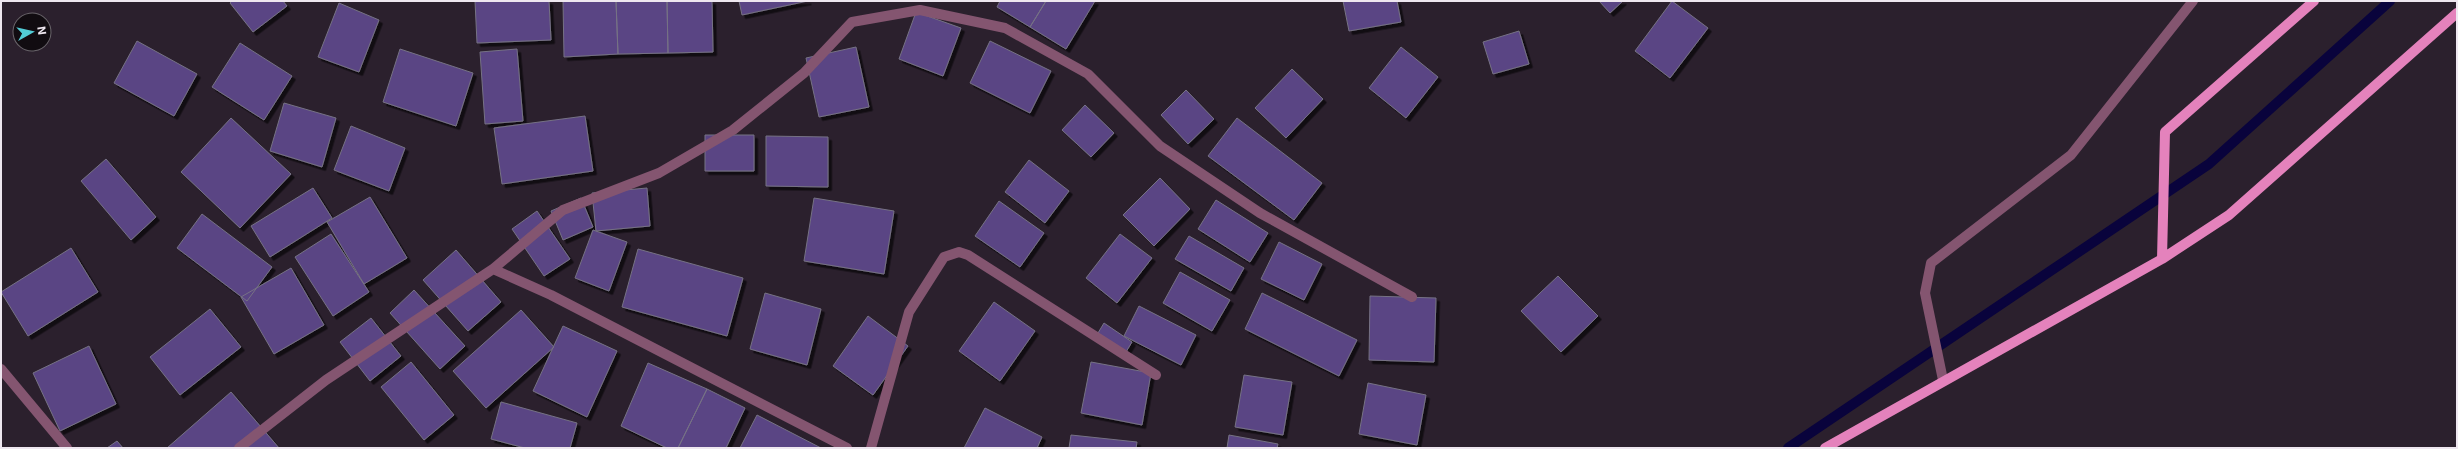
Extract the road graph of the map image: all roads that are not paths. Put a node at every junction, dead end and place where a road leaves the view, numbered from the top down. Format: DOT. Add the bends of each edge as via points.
graph roads {
  1 [pos="2194,1"];
  2 [pos="2314,1"];
  3 [pos="2457,14"];
  4 [pos="2162,259"];
  5 [pos="493,269"];
  6 [pos="1412,297"];
  7 [pos="1,369"];
  8 [pos="1156,375"];
  9 [pos="1943,380"];
  10 [pos="67,448"];
  11 [pos="239,448"];
  12 [pos="847,448"];
  13 [pos="871,448"];
  14 [pos="1825,448"];
  1 -- 9 [label="street" via="2071,155 1931,264 1925,293"];
  2 -- 4 [label="main road" via="2165,132"];
  3 -- 4 [label="main road" via="2229,215"];
  4 -- 9 [label="main road"];
  5 -- 6 [label="street" via="562,210 659,173 734,130 804,73 852,22 920,10 1005,28 1088,74 1160,146 1260,213"];
  5 -- 11 [label="street" via="326,380"];
  5 -- 12 [label="street" via="551,294"];
  7 -- 10 [label="street"];
  8 -- 13 [label="street" via="968,255 959,252 944,258 909,312"];
  9 -- 14 [label="main road"];
}
